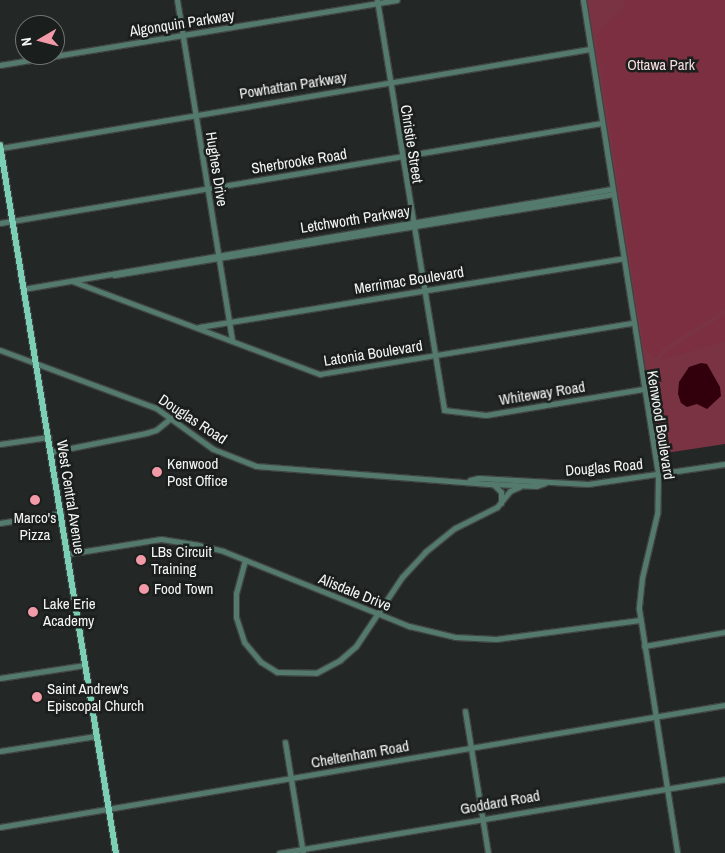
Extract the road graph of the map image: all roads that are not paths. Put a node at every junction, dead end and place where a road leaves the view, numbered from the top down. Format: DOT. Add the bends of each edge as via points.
graph roads {
  1 [pos="177,0"];
  2 [pos="397,0"];
  3 [pos="583,0"];
  4 [pos="377,2"];
  5 [pos="183,35"];
  6 [pos="590,49"];
  7 [pos="0,66"];
  8 [pos="389,82"];
  9 [pos="196,114"];
  10 [pos="602,123"];
  11 [pos="0,146"];
  12 [pos="401,157"];
  13 [pos="208,189"];
  14 [pos="612,192"];
  15 [pos="12,221"];
  16 [pos="0,223"];
  17 [pos="413,224"];
  18 [pos="219,256"];
  19 [pos="623,258"];
  20 [pos="71,281"];
  21 [pos="23,289"];
  22 [pos="424,290"];
  23 [pos="230,323"];
  24 [pos="633,323"];
  25 [pos="199,327"];
  26 [pos="232,341"];
  27 [pos="0,350"];
  28 [pos="435,356"];
  29 [pos="35,361"];
  30 [pos="643,389"];
  31 [pos="444,410"];
  32 [pos="171,418"];
  33 [pos="48,437"];
  34 [pos="0,444"];
  35 [pos="51,452"];
  36 [pos="725,464"];
  37 [pos="658,475"];
  38 [pos="470,480"];
  39 [pos="545,483"];
  40 [pos="492,484"];
  41 [pos="522,486"];
  42 [pos="501,504"];
  43 [pos="61,513"];
  44 [pos="0,522"];
  45 [pos="67,554"];
  46 [pos="245,560"];
  47 [pos="378,615"];
  48 [pos="640,620"];
  49 [pos="725,632"];
  50 [pos="644,646"];
  51 [pos="85,665"];
  52 [pos="0,678"];
  53 [pos="725,705"];
  54 [pos="465,711"];
  55 [pos="654,717"];
  56 [pos="96,736"];
  57 [pos="285,742"];
  58 [pos="471,748"];
  59 [pos="0,751"];
  60 [pos="291,779"];
  61 [pos="725,779"];
  62 [pos="666,787"];
  63 [pos="109,809"];
  64 [pos="482,818"];
  65 [pos="0,827"];
  66 [pos="302,851"];
  67 [pos="116,853"];
  68 [pos="279,853"];
  69 [pos="488,853"];
  70 [pos="677,853"];
  1 -- 5 [label="street, Hughes Drive"];
  2 -- 4 [label="street, Algonquin Parkway"];
  3 -- 6 [label="street, Kenwood Boulevard"];
  4 -- 5 [label="street, Algonquin Parkway"];
  4 -- 8 [label="street, Christie Street"];
  5 -- 7 [label="street, Algonquin Parkway"];
  5 -- 9 [label="street, Hughes Drive"];
  6 -- 8 [label="street, Powhattan Parkway"];
  6 -- 10 [label="street, Kenwood Boulevard"];
  8 -- 9 [label="street, Powhattan Parkway"];
  8 -- 12 [label="street, Christie Street"];
  9 -- 11 [label="street, Powhattan Parkway"];
  9 -- 13 [label="street, Hughes Drive"];
  10 -- 12 [label="street, Sherbrooke Road"];
  10 -- 14 [label="street, Kenwood Boulevard"];
  11 -- 15 [label="main road, West Central Avenue"];
  12 -- 13 [label="street, Sherbrooke Road"];
  12 -- 17 [label="street, Christie Street"];
  13 -- 15 [label="street, Sherbrooke Road"];
  13 -- 18 [label="street, Hughes Drive"];
  14 -- 17 [label="street, Letchworth Parkway"];
  14 -- 19 [label="street, Kenwood Boulevard"];
  15 -- 16 [label="street, Sherbrooke Road"];
  15 -- 21 [label="main road, West Central Avenue"];
  17 -- 18 [label="street, Letchworth Parkway"];
  17 -- 22 [label="street, Christie Street"];
  18 -- 20 [label="street, Letchworth Parkway"];
  18 -- 23 [label="street, Hughes Drive"];
  19 -- 22 [label="street, Merrimac Boulevard"];
  19 -- 24 [label="street, Kenwood Boulevard"];
  20 -- 21 [label="street, Letchworth Parkway"];
  20 -- 25 [label="street, Latonia Boulevard"];
  21 -- 29 [label="main road, West Central Avenue"];
  22 -- 23 [label="street, Merrimac Boulevard"];
  22 -- 28 [label="street, Christie Street"];
  23 -- 25 [label="street, Merrimac Boulevard"];
  23 -- 26 [label="street, Hughes Drive"];
  24 -- 28 [label="street, Latonia Boulevard"];
  24 -- 30 [label="street, Kenwood Boulevard"];
  25 -- 26 [label="street, Latonia Boulevard"];
  26 -- 28 [label="street, Latonia Boulevard" via="320,374"];
  27 -- 29 [label="street, Douglas Road"];
  28 -- 31 [label="street, Christie Street"];
  29 -- 32 [label="street, Douglas Road" via="140,401"];
  29 -- 33 [label="main road, West Central Avenue"];
  30 -- 31 [label="street, Whiteway Road" via="486,415"];
  30 -- 37 [label="street, Kenwood Boulevard"];
  32 -- 35 [label="street" via="156,430 146,433"];
  32 -- 38 [label="street, Douglas Road" via="218,452 256,466"];
  33 -- 34 [label="street"];
  33 -- 35 [label="main road, West Central Avenue"];
  35 -- 43 [label="main road, West Central Avenue"];
  36 -- 37 [label="street, Douglas Road"];
  37 -- 39 [label="street, Douglas Road" via="588,484"];
  37 -- 48 [label="street, Kenwood Boulevard" via="657,514 642,578"];
  38 -- 39 [label="street, Douglas Road" via="536,480"];
  38 -- 40 [label="street, Douglas Road"];
  39 -- 41 [label="street, Douglas Road"];
  40 -- 41 [label="street, Douglas Road"];
  40 -- 42 [label="street" via="501,492"];
  41 -- 42 [label="street" via="510,491"];
  42 -- 47 [label="street" via="455,528 425,552 402,577"];
  43 -- 44 [label="street"];
  43 -- 45 [label="main road, West Central Avenue"];
  45 -- 46 [label="street, Alisdale Drive" via="161,539 223,551"];
  45 -- 51 [label="main road, West Central Avenue"];
  46 -- 47 [label="street, Alisdale Drive"];
  46 -- 47 [label="street" via="236,593 238,627 254,655 276,672 311,674 328,668 356,646"];
  47 -- 48 [label="street, Alisdale Drive" via="434,633 496,639"];
  48 -- 50 [label="street, Kenwood Boulevard"];
  49 -- 50 [label="street"];
  50 -- 55 [label="street, Kenwood Boulevard"];
  51 -- 52 [label="street"];
  51 -- 56 [label="main road, West Central Avenue"];
  53 -- 55 [label="street, Cheltenham Road"];
  54 -- 58 [label="street"];
  55 -- 58 [label="street, Cheltenham Road"];
  55 -- 62 [label="street, Kenwood Boulevard"];
  56 -- 59 [label="street"];
  56 -- 63 [label="main road, West Central Avenue"];
  57 -- 60 [label="street"];
  58 -- 60 [label="street, Cheltenham Road"];
  58 -- 64 [label="street"];
  60 -- 63 [label="street, Cheltenham Road"];
  60 -- 66 [label="street"];
  61 -- 62 [label="street, Goddard Road"];
  62 -- 64 [label="street, Goddard Road"];
  62 -- 70 [label="street, Kenwood Boulevard"];
  63 -- 65 [label="street, Cheltenham Road"];
  63 -- 67 [label="main road, West Central Avenue"];
  64 -- 66 [label="street, Goddard Road"];
  64 -- 69 [label="street"];
  66 -- 68 [label="street, Goddard Road"];
}
